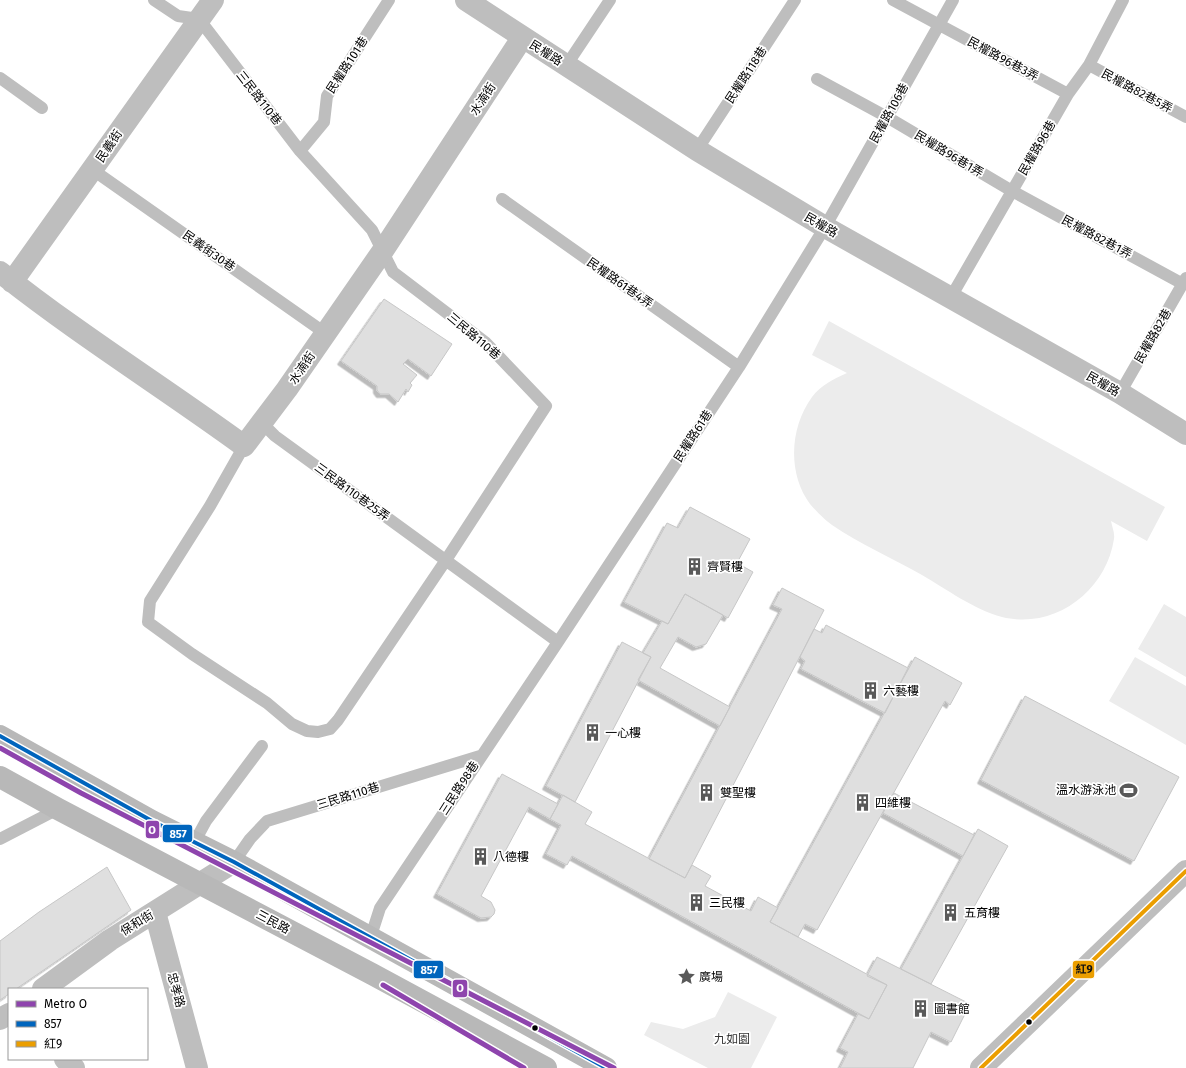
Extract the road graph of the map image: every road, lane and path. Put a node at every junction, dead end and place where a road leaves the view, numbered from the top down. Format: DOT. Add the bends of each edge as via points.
graph roads {
  1 [pos="154,0"];
  2 [pos="213,0"];
  3 [pos="389,0"];
  4 [pos="466,0"];
  5 [pos="610,0"];
  6 [pos="795,0"];
  7 [pos="893,0"];
  8 [pos="953,0"];
  9 [pos="1119,1"];
  10 [pos="199,19"];
  11 [pos="938,24"];
  12 [pos="522,38"];
  13 [pos="1089,65"];
  14 [pos="566,66"];
  15 [pos="0,78"];
  16 [pos="817,79"];
  17 [pos="1068,94"];
  18 [pos="42,108"];
  19 [pos="887,117"];
  20 [pos="1186,117"];
  21 [pos="697,150"];
  22 [pos="300,151"];
  23 [pos="93,170"];
  24 [pos="1012,191"];
  25 [pos="502,200"];
  26 [pos="825,227"];
  27 [pos="382,252"];
  28 [pos="4,280"];
  29 [pos="1184,281"];
  30 [pos="951,297"];
  31 [pos="325,333"];
  32 [pos="739,367"];
  33 [pos="1120,394"];
  34 [pos="261,422"];
  35 [pos="1186,434"];
  36 [pos="244,446"];
  37 [pos="446,560"];
  38 [pos="558,642"];
  39 [pos="0,736"];
  40 [pos="262,746"];
  41 [pos="480,756"];
  42 [pos="0,776"];
  43 [pos="58,809"];
  44 [pos="0,839"];
  45 [pos="194,843"];
  46 [pos="234,862"];
  47 [pos="1186,871"];
  48 [pos="199,884"];
  49 [pos="155,912"];
  50 [pos="370,939"];
  51 [pos="44,988"];
  52 [pos="66,1060"];
  53 [pos="74,1068"];
  54 [pos="198,1068"];
  55 [pos="546,1068"];
  56 [pos="606,1068"];
  57 [pos="981,1068"];
  1 -- 10 [label="lane" via="178,16"];
  2 -- 10 [label="street, 民義街"];
  3 -- 22 [label="lane, 民權路101巷" via="327,96 324,122"];
  4 -- 12 [label="street, 民權路"];
  5 -- 14 [label="lane"];
  6 -- 21 [label="lane, 民權路118巷"];
  7 -- 11 [label="lane, 民權路96巷3弄"];
  8 -- 11 [label="lane, 民權路106巷"];
  9 -- 13 [label="lane, 民權路96巷"];
  10 -- 22 [label="lane, 三民路110巷"];
  10 -- 23 [label="street, 民義街"];
  11 -- 17 [label="lane, 民權路96巷3弄"];
  11 -- 19 [label="lane, 民權路106巷"];
  12 -- 14 [label="street, 民權路"];
  12 -- 27 [label="street, 水湳街"];
  13 -- 17 [label="lane, 民權路96巷"];
  13 -- 20 [label="lane, 民權路82巷5弄"];
  14 -- 21 [label="street, 民權路"];
  15 -- 18 [label="lane"];
  16 -- 19 [label="lane, 民權路96巷1弄"];
  17 -- 24 [label="lane, 民權路96巷"];
  19 -- 24 [label="lane, 民權路96巷1弄"];
  19 -- 26 [label="lane, 民權路106巷"];
  21 -- 26 [label="street, 民權路"];
  22 -- 27 [label="lane, 三民路110巷" via="372,230"];
  23 -- 28 [label="street, 民義街"];
  23 -- 31 [label="lane, 民義街30巷"];
  24 -- 29 [label="lane, 民權路82巷1弄"];
  24 -- 30 [label="lane, 民權路96巷"];
  25 -- 32 [label="lane, 民權路61巷4弄"];
  26 -- 30 [label="street, 民權路"];
  26 -- 32 [label="lane, 民權路61巷"];
  27 -- 31 [label="street, 水湳街"];
  27 -- 37 [label="lane, 三民路110巷" via="393,272 485,342 546,406"];
  28 -- 36 [label="street"];
  29 -- 33 [label="lane, 民權路82巷"];
  30 -- 33 [label="street, 民權路"];
  31 -- 34 [label="street, 水湳街"];
  32 -- 38 [label="lane, 民權路61巷"];
  33 -- 35 [label="street, 民權路"];
  34 -- 36 [label="street, 水湳街"];
  34 -- 37 [label="lane, 三民路110巷25弄" via="275,436"];
  36 -- 37 [label="lane" via="210,506 150,601 148,622 267,703 292,724 306,731 330,729"];
  37 -- 38 [label="lane"];
  38 -- 41 [label="lane, 三民路98巷"];
  39 -- 45 [label="main road"];
  40 -- 45 [label="lane" via="206,821"];
  41 -- 46 [label="lane, 三民路110巷" via="267,821"];
  41 -- 50 [label="lane, 三民路98巷" via="380,908"];
  42 -- 43 [label="main road, 三民路"];
  43 -- 44 [label="lane"];
  43 -- 48 [label="main road, 三民路"];
  45 -- 46 [label="main road"];
  46 -- 48 [label="street, 保和街"];
  46 -- 50 [label="main road"];
  47 -- 57 [label="street"];
  48 -- 49 [label="street, 保和街"];
  48 -- 55 [label="main road, 三民路"];
  49 -- 51 [label="street, 保和街" via="110,940"];
  49 -- 54 [label="street, 忠孝路"];
  50 -- 56 [label="main road"];
  52 -- 53 [label="street"];
}
